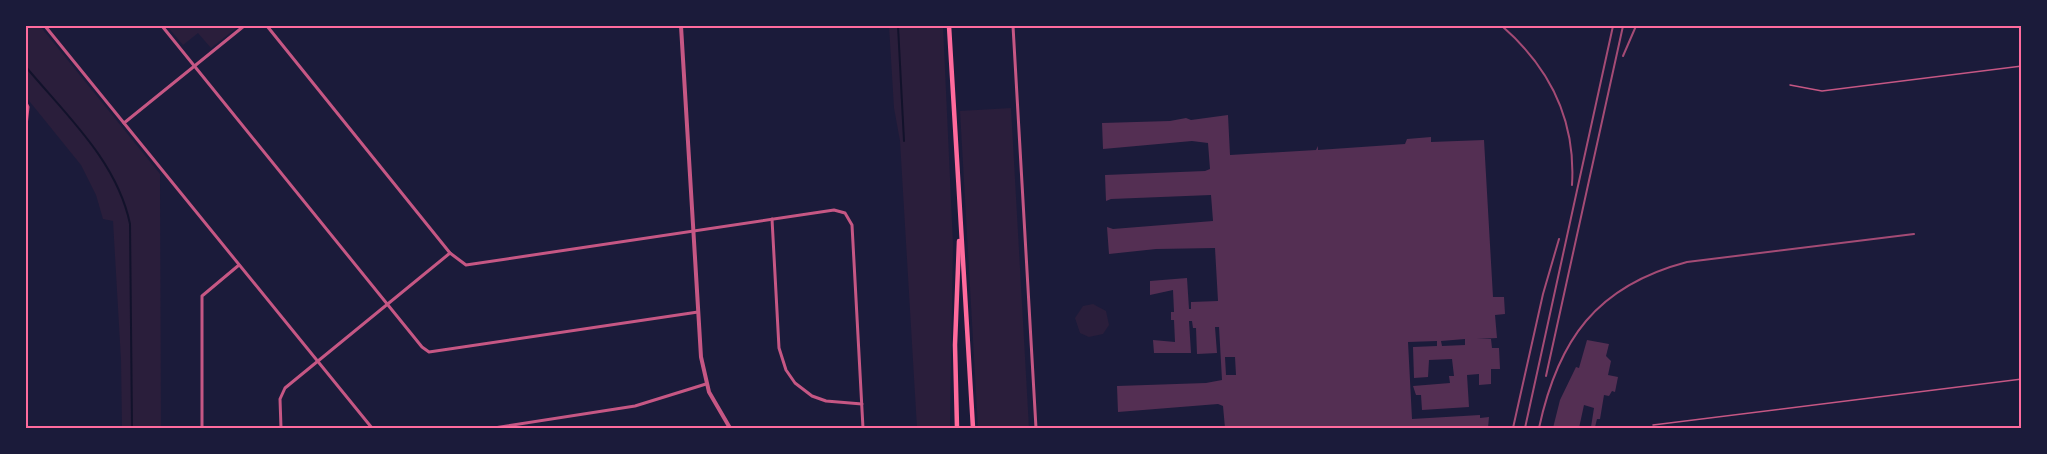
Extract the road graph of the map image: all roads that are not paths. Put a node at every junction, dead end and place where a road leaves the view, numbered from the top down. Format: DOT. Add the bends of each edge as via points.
graph roads {
  1 [pos="45,26"];
  2 [pos="162,26"];
  3 [pos="244,26"];
  4 [pos="267,26"];
  5 [pos="681,26"];
  6 [pos="949,26"];
  7 [pos="1013,26"];
  8 [pos="195,66"];
  9 [pos="2022,66"];
  10 [pos="1790,85"];
  11 [pos="26,103"];
  12 [pos="124,123"];
  13 [pos="26,126"];
  14 [pos="960,218"];
  15 [pos="772,219"];
  16 [pos="693,231"];
  17 [pos="450,253"];
  18 [pos="239,265"];
  19 [pos="387,304"];
  20 [pos="698,312"];
  21 [pos="317,361"];
  22 [pos="2022,379"];
  23 [pos="706,384"];
  24 [pos="862,404"];
  25 [pos="1653,425"];
  26 [pos="202,429"];
  27 [pos="281,429"];
  28 [pos="372,429"];
  29 [pos="494,429"];
  30 [pos="730,429"];
  31 [pos="863,429"];
  32 [pos="957,429"];
  33 [pos="973,429"];
  34 [pos="1036,429"];
  1 -- 12 [label="street"];
  2 -- 8 [label="street"];
  3 -- 8 [label="street"];
  4 -- 17 [label="street"];
  5 -- 16 [label="street"];
  6 -- 14 [label="main road"];
  7 -- 34 [label="street"];
  8 -- 12 [label="street"];
  8 -- 19 [label="street"];
  9 -- 10 [label="lane" via="1822,91"];
  11 -- 13 [label="street"];
  12 -- 18 [label="street"];
  14 -- 32 [label="main road" via="955,345"];
  14 -- 33 [label="main road"];
  15 -- 16 [label="street"];
  15 -- 24 [label="street" via="779,348 786,370 812,396"];
  15 -- 24 [label="street" via="834,210 845,213 852,225"];
  16 -- 17 [label="street" via="471,265 461,263"];
  16 -- 20 [label="street"];
  17 -- 19 [label="street"];
  18 -- 21 [label="street"];
  18 -- 26 [label="street" via="202,296"];
  19 -- 20 [label="street" via="422,347 433,352"];
  19 -- 21 [label="street"];
  20 -- 23 [label="street"];
  21 -- 27 [label="street" via="281,392"];
  21 -- 28 [label="street"];
  22 -- 25 [label="lane"];
  23 -- 29 [label="street" via="635,406"];
  23 -- 30 [label="street"];
  24 -- 31 [label="street"];
}
